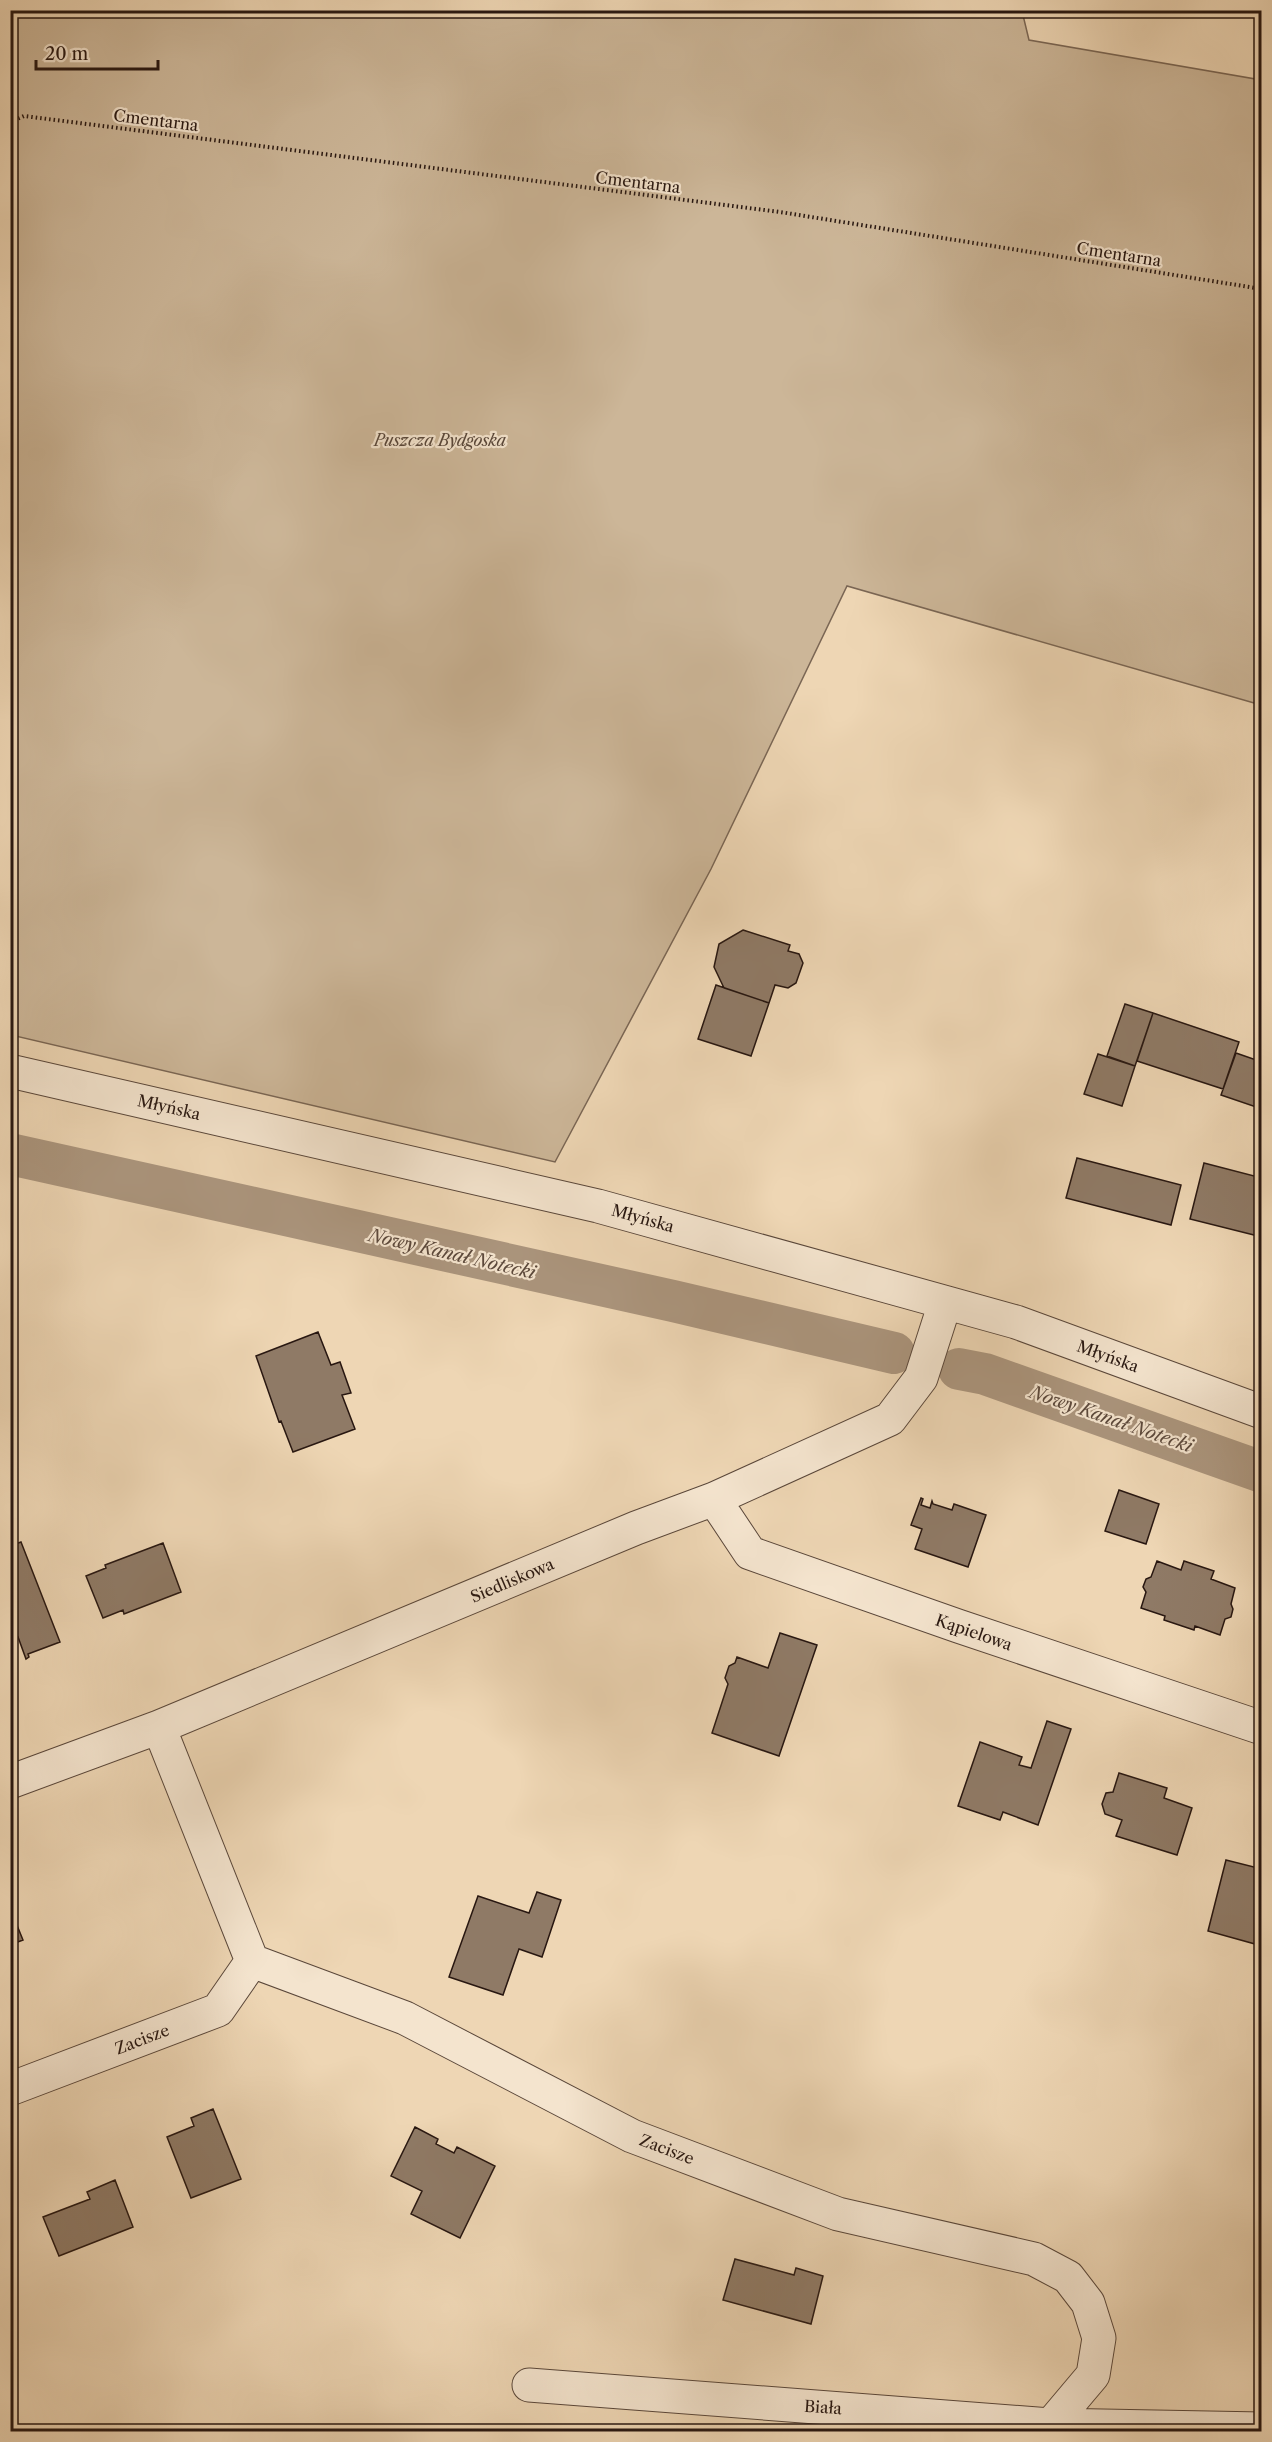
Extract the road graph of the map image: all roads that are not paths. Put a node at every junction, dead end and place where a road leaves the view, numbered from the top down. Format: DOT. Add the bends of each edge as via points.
graph roads {
  1 [pos="10,1071"];
  2 [pos="945,1303"];
  3 [pos="1262,1412"];
  4 [pos="714,1499"];
  5 [pos="159,1727"];
  6 [pos="1262,1728"];
  7 [pos="10,1782"];
  8 [pos="252,1961"];
  9 [pos="10,2089"];
  10 [pos="529,2385"];
  11 [pos="1047,2428"];
  12 [pos="1262,2429"];
  1 -- 2 [label="street, Młyńska" via="556,1195"];
  2 -- 3 [label="street, Młyńska" via="1016,1322"];
  2 -- 4 [label="street, Siedliskowa" via="921,1377 890,1419"];
  4 -- 5 [label="street, Siedliskowa"];
  4 -- 6 [label="street, Kąpielowa" via="750,1553"];
  5 -- 7 [label="street, Siedliskowa"];
  5 -- 8 [label="street"];
  8 -- 9 [label="street, Zacisze" via="218,2010"];
  8 -- 11 [label="street, Zacisze" via="405,2018 632,2136 838,2214 1034,2259 1068,2277 1088,2304 1099,2338 1094,2375"];
  10 -- 11 [label="street, Biała"];
  11 -- 12 [label="street, Biała"];
}
